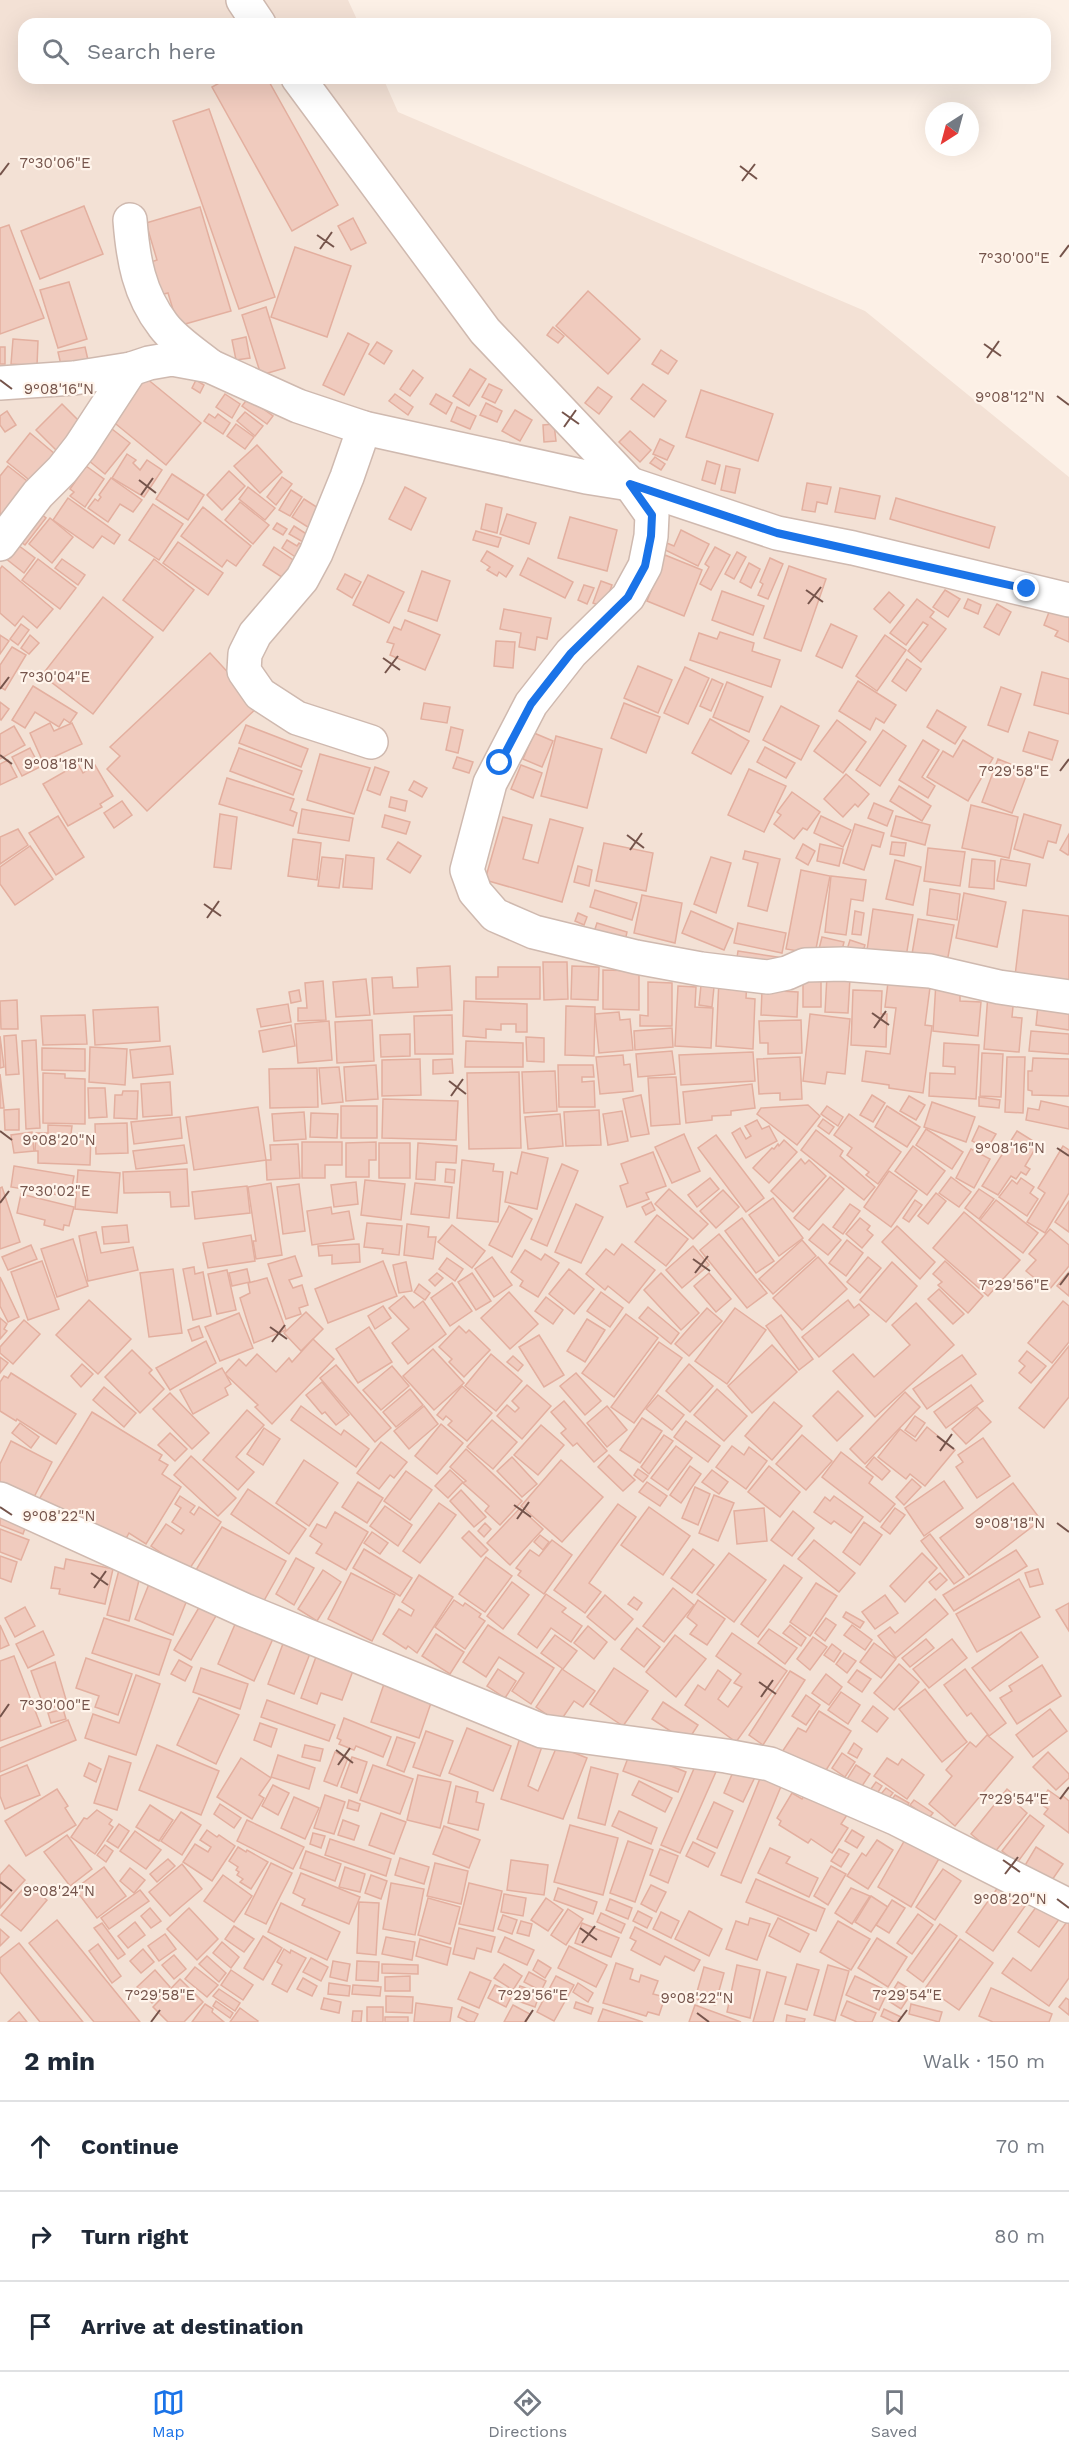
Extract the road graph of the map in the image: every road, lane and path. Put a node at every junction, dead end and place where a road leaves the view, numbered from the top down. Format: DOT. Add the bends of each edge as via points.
graph roads {
  1 [pos="243,0"];
  2 [pos="255,18"];
  3 [pos="302,84"];
  4 [pos="130,220"];
  5 [pos="210,366"];
  6 [pos="132,369"];
  7 [pos="0,383"];
  8 [pos="364,428"];
  9 [pos="630,484"];
  10 [pos="0,544"];
  11 [pos="1069,600"];
  12 [pos="371,741"];
  13 [pos="1069,997"];
  14 [pos="0,1499"];
  15 [pos="1069,1906"];
  1 -- 2 [label="street"];
  3 -- 9 [label="street" via="485,331"];
  4 -- 5 [label="street" via="134,262 146,296 164,326"];
  5 -- 6 [label="street" via="172,359"];
  5 -- 8 [label="street" via="298,406"];
  6 -- 7 [label="street"];
  6 -- 10 [label="street" via="80,447"];
  8 -- 9 [label="street"];
  8 -- 12 [label="street" via="316,553 302,579 255,634 245,654 244,671 260,694 297,718"];
  9 -- 11 [label="street" via="777,533"];
  9 -- 13 [label="street" via="652,515 645,566 628,597 571,653 531,704 490,783 467,870 475,892 495,915 534,932 701,969 768,977 805,965 843,964 930,971 999,987"];
  14 -- 15 [label="street" via="244,1610 542,1731 770,1764 895,1818"];
}
